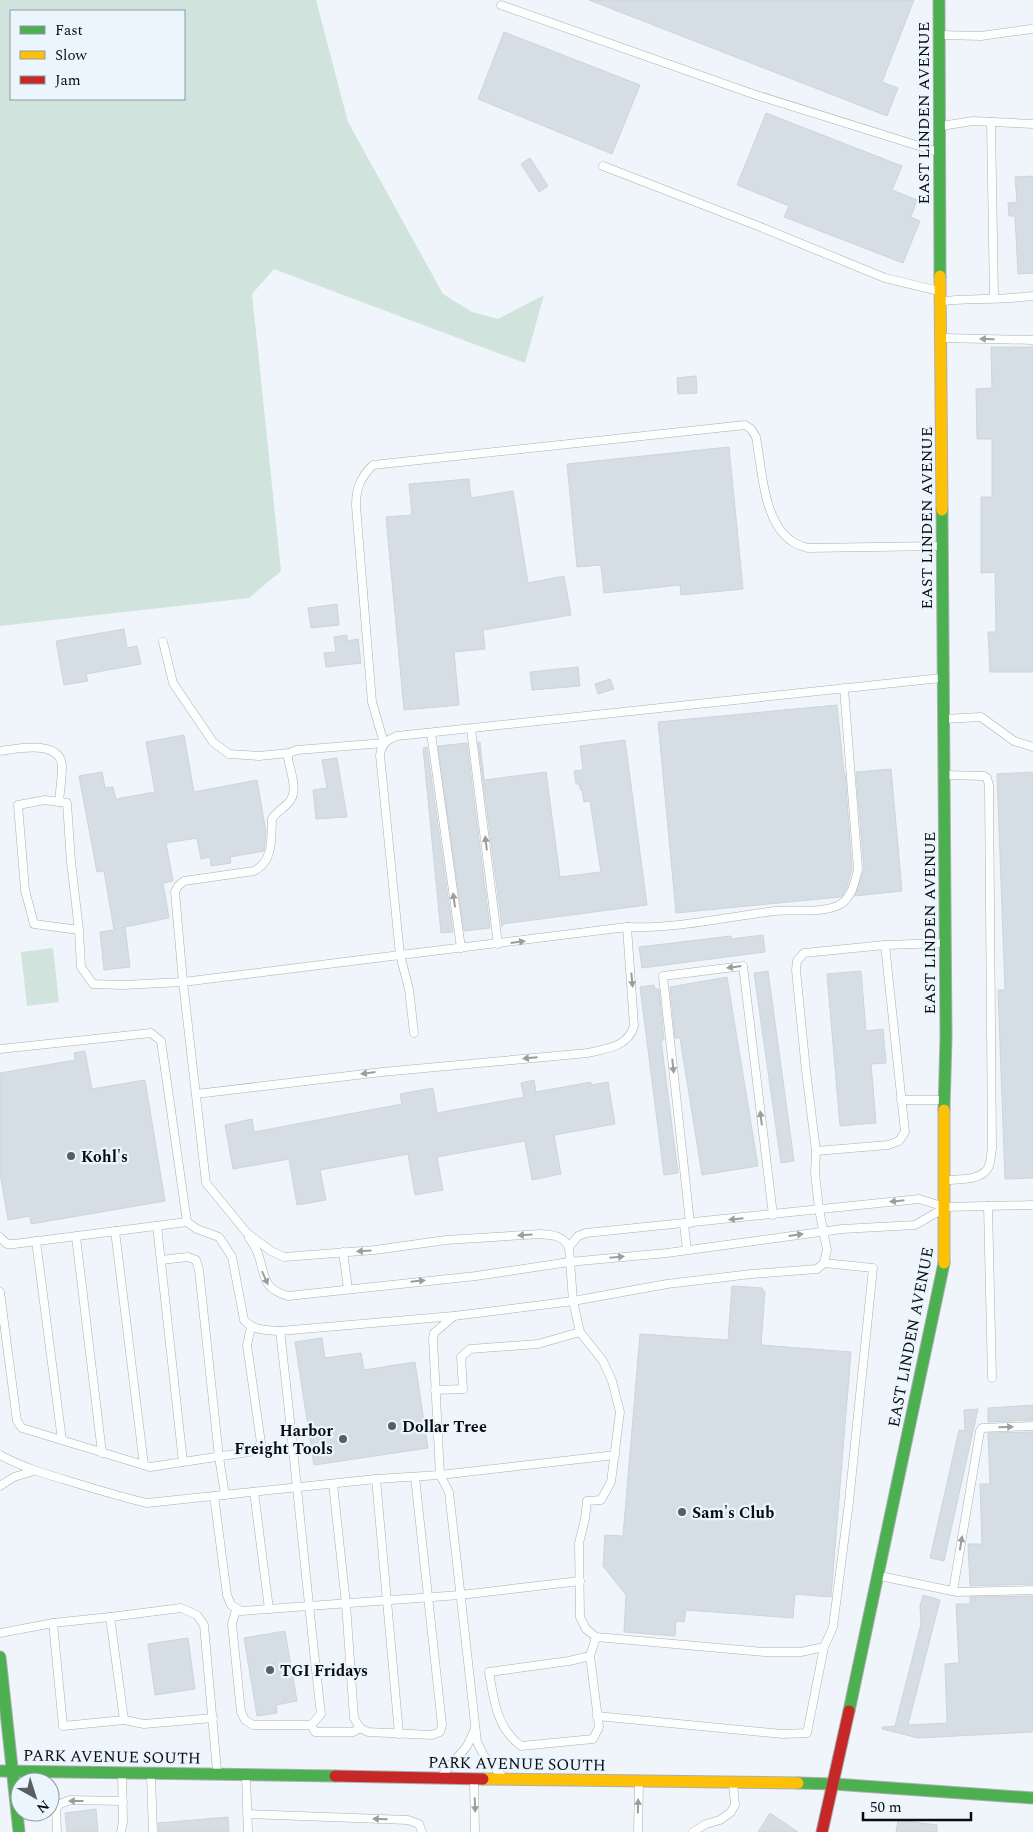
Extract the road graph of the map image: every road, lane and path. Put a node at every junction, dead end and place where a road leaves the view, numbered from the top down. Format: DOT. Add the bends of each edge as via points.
graph roads {
  1 [pos="939,0"];
  2 [pos="501,5"];
  3 [pos="1031,29"];
  4 [pos="939,35"];
  5 [pos="991,122"];
  6 [pos="1033,124"];
  7 [pos="940,126"];
  8 [pos="940,152"];
  9 [pos="603,166"];
  10 [pos="941,296"];
  11 [pos="1033,296"];
  12 [pos="994,298"];
  13 [pos="941,338"];
  14 [pos="1033,340"];
  15 [pos="942,546"];
  16 [pos="162,642"];
  17 [pos="943,678"];
  18 [pos="844,688"];
  19 [pos="944,720"];
  20 [pos="471,729"];
  21 [pos="431,733"];
  22 [pos="384,743"];
  23 [pos="1033,747"];
  24 [pos="0,751"];
  25 [pos="289,753"];
  26 [pos="944,775"];
  27 [pos="59,802"];
  28 [pos="626,927"];
  29 [pos="79,930"];
  30 [pos="944,943"];
  31 [pos="498,944"];
  32 [pos="885,945"];
  33 [pos="461,948"];
  34 [pos="400,955"];
  35 [pos="183,982"];
  36 [pos="414,1033"];
  37 [pos="0,1049"];
  38 [pos="196,1094"];
  39 [pos="901,1100"];
  40 [pos="944,1100"];
  41 [pos="816,1151"];
  42 [pos="945,1180"];
  43 [pos="1033,1204"];
  44 [pos="988,1206"];
  45 [pos="945,1207"];
  46 [pos="819,1209"];
  47 [pos="773,1215"];
  48 [pos="187,1222"];
  49 [pos="687,1224"];
  50 [pos="157,1226"];
  51 [pos="115,1231"];
  52 [pos="823,1232"];
  53 [pos="247,1233"];
  54 [pos="76,1237"];
  55 [pos="1,1240"];
  56 [pos="36,1242"];
  57 [pos="569,1247"];
  58 [pos="687,1250"];
  59 [pos="343,1252"];
  60 [pos="161,1260"];
  61 [pos="569,1262"];
  62 [pos="824,1263"];
  63 [pos="348,1289"];
  64 [pos="0,1292"];
  65 [pos="573,1301"];
  66 [pos="454,1316"];
  67 [pos="251,1327"];
  68 [pos="280,1331"];
  69 [pos="580,1332"];
  70 [pos="992,1378"];
  71 [pos="435,1390"];
  72 [pos="1033,1426"];
  73 [pos="62,1440"];
  74 [pos="102,1453"];
  75 [pos="0,1455"];
  76 [pos="614,1455"];
  77 [pos="219,1457"];
  78 [pos="183,1462"];
  79 [pos="144,1464"];
  80 [pos="35,1471"];
  81 [pos="440,1475"];
  82 [pos="415,1476"];
  83 [pos="376,1479"];
  84 [pos="333,1484"];
  85 [pos="0,1486"];
  86 [pos="298,1487"];
  87 [pos="254,1492"];
  88 [pos="214,1496"];
  89 [pos="225,1496"];
  90 [pos="878,1576"];
  91 [pos="580,1581"];
  92 [pos="1033,1590"];
  93 [pos="953,1591"];
  94 [pos="460,1595"];
  95 [pos="428,1598"];
  96 [pos="386,1601"];
  97 [pos="346,1604"];
  98 [pos="308,1605"];
  99 [pos="269,1609"];
  100 [pos="236,1610"];
  101 [pos="110,1617"];
  102 [pos="53,1623"];
  103 [pos="0,1633"];
  104 [pos="596,1637"];
  105 [pos="824,1647"];
  106 [pos="590,1656"];
  107 [pos="0,1657"];
  108 [pos="597,1716"];
  109 [pos="213,1718"];
  110 [pos="124,1720"];
  111 [pos="311,1725"];
  112 [pos="360,1728"];
  113 [pos="475,1729"];
  114 [pos="399,1734"];
  115 [pos="0,1771"];
  116 [pos="12,1771"];
  117 [pos="122,1772"];
  118 [pos="151,1773"];
  119 [pos="217,1774"];
  120 [pos="246,1774"];
  121 [pos="439,1778"];
  122 [pos="474,1778"];
  123 [pos="504,1779"];
  124 [pos="639,1781"];
  125 [pos="733,1782"];
  126 [pos="834,1784"];
  127 [pos="1033,1798"];
  128 [pos="123,1801"];
  129 [pos="247,1814"];
  130 [pos="19,1832"];
  131 [pos="57,1832"];
  132 [pos="121,1832"];
  133 [pos="153,1832"];
  134 [pos="248,1832"];
  135 [pos="422,1832"];
  136 [pos="475,1832"];
  137 [pos="638,1832"];
  138 [pos="693,1832"];
  139 [pos="822,1832"];
  1 -- 4 [label="main road, EAST LINDEN AVENUE"];
  2 -- 8 [label="lane" via="753,94"];
  3 -- 4 [label="lane" via="982,36"];
  4 -- 7 [label="main road, EAST LINDEN AVENUE"];
  5 -- 6 [label="lane"];
  5 -- 7 [label="lane"];
  5 -- 12 [label="lane"];
  7 -- 8 [label="main road, EAST LINDEN AVENUE"];
  8 -- 10 [label="main road, EAST LINDEN AVENUE"];
  9 -- 10 [label="lane" via="885,278"];
  10 -- 12 [label="lane"];
  10 -- 13 [label="main road, EAST LINDEN AVENUE"];
  11 -- 12 [label="lane"];
  14 -- 13 [label="lane, one-way"];
  13 -- 15 [label="main road, EAST LINDEN AVENUE"];
  15 -- 17 [label="main road, EAST LINDEN AVENUE"];
  15 -- 22 [label="lane" via="808,548 793,542 770,511 756,438 745,425 373,465 358,483 356,506 372,702"];
  16 -- 25 [label="lane" via="174,683 213,742 229,754"];
  17 -- 18 [label="lane"];
  17 -- 19 [label="main road, EAST LINDEN AVENUE"];
  18 -- 20 [label="lane"];
  18 -- 28 [label="lane" via="858,869 852,891 840,904 825,909 776,911 655,928"];
  19 -- 23 [label="lane" via="981,717 1014,741"];
  19 -- 26 [label="main road, EAST LINDEN AVENUE"];
  20 -- 21 [label="lane"];
  31 -- 20 [label="lane, one-way"];
  21 -- 22 [label="lane" via="397,736"];
  33 -- 21 [label="lane, one-way"];
  22 -- 25 [label="lane"];
  22 -- 34 [label="lane" via="380,755"];
  24 -- 27 [label="lane" via="39,747 54,752 62,764"];
  25 -- 35 [label="lane" via="293,796 272,819 270,852 266,862 254,871 184,880 175,892"];
  26 -- 30 [label="main road, EAST LINDEN AVENUE"];
  26 -- 42 [label="lane" via="984,776 989,786 992,1148 988,1168 980,1176"];
  27 -- 29 [label="lane" via="67,803"];
  27 -- 29 [label="lane" via="45,800 18,806 25,890 34,924"];
  31 -- 28 [label="lane, one-way"];
  28 -- 38 [label="lane, one-way" via="634,1026 631,1036 617,1046 588,1053 382,1072"];
  29 -- 35 [label="lane" via="81,967 93,984"];
  30 -- 32 [label="lane"];
  30 -- 40 [label="main road, EAST LINDEN AVENUE"];
  31 -- 33 [label="lane"];
  32 -- 39 [label="lane"];
  32 -- 41 [label="lane" via="804,953 797,961"];
  33 -- 34 [label="lane"];
  34 -- 35 [label="lane"];
  34 -- 36 [label="lane" via="409,989"];
  35 -- 38 [label="lane"];
  37 -- 48 [label="lane" via="151,1033 161,1041"];
  38 -- 53 [label="lane" via="206,1183"];
  39 -- 40 [label="lane"];
  39 -- 41 [label="lane" via="904,1132 899,1142"];
  40 -- 42 [label="main road, EAST LINDEN AVENUE"];
  41 -- 46 [label="lane"];
  42 -- 45 [label="main road, EAST LINDEN AVENUE"];
  43 -- 44 [label="lane"];
  44 -- 45 [label="lane"];
  44 -- 70 [label="lane"];
  45 -- 46 [label="lane, one-way" via="919,1199"];
  45 -- 52 [label="lane" via="915,1225"];
  45 -- 90 [label="main road, EAST LINDEN AVENUE" via="944,1262"];
  46 -- 47 [label="lane"];
  46 -- 52 [label="lane"];
  47 -- 49 [label="lane, one-way"];
  47 -- 49 [label="lane, one-way" via="743,966 663,976"];
  48 -- 50 [label="lane"];
  48 -- 67 [label="lane" via="219,1237 227,1247 232,1256 244,1320"];
  49 -- 57 [label="lane" via="586,1233 578,1236"];
  49 -- 58 [label="lane"];
  50 -- 51 [label="lane"];
  50 -- 60 [label="lane"];
  51 -- 54 [label="lane"];
  51 -- 79 [label="lane"];
  58 -- 52 [label="lane, one-way"];
  52 -- 62 [label="lane" via="827,1250"];
  53 -- 59 [label="lane" via="284,1257"];
  53 -- 63 [label="lane, one-way" via="257,1252 266,1283 272,1290 288,1296"];
  54 -- 56 [label="lane"];
  54 -- 74 [label="lane"];
  55 -- 56 [label="lane" via="7,1244"];
  56 -- 73 [label="lane"];
  57 -- 59 [label="lane, one-way" via="562,1238 540,1234 446,1240"];
  57 -- 61 [label="lane"];
  61 -- 58 [label="lane, one-way"];
  59 -- 63 [label="lane"];
  60 -- 77 [label="lane" via="188,1256 196,1260 199,1270"];
  60 -- 78 [label="lane"];
  63 -- 61 [label="lane, one-way" via="476,1276"];
  61 -- 65 [label="lane"];
  62 -- 65 [label="lane" via="817,1269 667,1284"];
  62 -- 105 [label="lane" via="873,1268 849,1502 832,1627"];
  64 -- 73 [label="lane" via="16,1421 22,1428"];
  65 -- 66 [label="lane"];
  65 -- 69 [label="lane"];
  66 -- 68 [label="lane"];
  66 -- 71 [label="lane" via="434,1333"];
  67 -- 68 [label="lane"];
  67 -- 77 [label="lane" via="247,1345 261,1443 255,1451"];
  68 -- 86 [label="lane"];
  69 -- 71 [label="lane" via="538,1344 470,1349 461,1358 463,1389"];
  69 -- 76 [label="lane" via="603,1361 612,1382 620,1412"];
  71 -- 81 [label="lane"];
  93 -- 72 [label="lane, one-way" via="980,1431 982,1428"];
  73 -- 74 [label="lane"];
  74 -- 79 [label="lane"];
  75 -- 80 [label="lane"];
  76 -- 81 [label="lane"];
  76 -- 91 [label="lane" via="611,1482 601,1500 587,1501 579,1543"];
  77 -- 78 [label="lane"];
  77 -- 89 [label="lane"];
  78 -- 79 [label="lane" via="150,1467"];
  80 -- 85 [label="lane" via="14,1477"];
  80 -- 88 [label="lane" via="147,1502"];
  81 -- 82 [label="lane"];
  81 -- 94 [label="lane" via="449,1492"];
  82 -- 83 [label="lane"];
  82 -- 95 [label="lane"];
  83 -- 84 [label="lane"];
  83 -- 96 [label="lane"];
  84 -- 86 [label="lane"];
  84 -- 97 [label="lane"];
  86 -- 87 [label="lane"];
  86 -- 98 [label="lane"];
  87 -- 89 [label="lane"];
  87 -- 99 [label="lane"];
  88 -- 89 [label="lane"];
  88 -- 100 [label="lane" via="227,1595"];
  90 -- 93 [label="lane"];
  90 -- 126 [label="main road, EAST LINDEN AVENUE"];
  91 -- 94 [label="lane"];
  91 -- 104 [label="lane" via="580,1617 586,1629"];
  92 -- 93 [label="lane"];
  94 -- 95 [label="lane"];
  94 -- 113 [label="lane"];
  95 -- 96 [label="lane"];
  95 -- 114 [label="lane" via="442,1725 440,1732 432,1735"];
  96 -- 97 [label="lane"];
  96 -- 114 [label="lane"];
  97 -- 98 [label="lane"];
  97 -- 112 [label="lane" via="352,1703 354,1718"];
  98 -- 99 [label="lane"];
  98 -- 111 [label="lane" via="321,1714"];
  99 -- 100 [label="lane"];
  100 -- 111 [label="lane" via="232,1624 241,1712 245,1720 253,1725"];
  101 -- 102 [label="lane"];
  101 -- 109 [label="lane" via="182,1608 197,1615 204,1625"];
  101 -- 110 [label="lane"];
  102 -- 103 [label="lane"];
  102 -- 110 [label="lane" via="64,1726"];
  104 -- 105 [label="lane" via="764,1652 801,1652"];
  104 -- 106 [label="lane"];
  105 -- 108 [label="lane" via="807,1733 783,1734"];
  106 -- 108 [label="lane"];
  106 -- 108 [label="lane" via="489,1672 501,1724 521,1746 593,1739 599,1728"];
  107 -- 116 [label="main road"];
  109 -- 110 [label="lane" via="144,1724"];
  109 -- 119 [label="lane"];
  111 -- 112 [label="lane" via="315,1732 353,1732"];
  112 -- 114 [label="lane" via="368,1732"];
  113 -- 121 [label="lane" via="467,1746"];
  113 -- 123 [label="lane" via="480,1750"];
  115 -- 116 [label="main road, PARK AVENUE SOUTH"];
  116 -- 117 [label="main road, PARK AVENUE SOUTH"];
  116 -- 130 [label="main road"];
  117 -- 118 [label="main road, PARK AVENUE SOUTH"];
  117 -- 128 [label="lane"];
  118 -- 119 [label="main road, PARK AVENUE SOUTH"];
  118 -- 133 [label="lane"];
  119 -- 120 [label="main road, PARK AVENUE SOUTH"];
  120 -- 121 [label="main road, PARK AVENUE SOUTH"];
  120 -- 129 [label="lane"];
  121 -- 122 [label="main road, PARK AVENUE SOUTH"];
  122 -- 123 [label="main road, PARK AVENUE SOUTH"];
  122 -- 136 [label="lane, one-way"];
  123 -- 124 [label="main road, PARK AVENUE SOUTH"];
  124 -- 125 [label="main road, PARK AVENUE SOUTH"];
  137 -- 124 [label="lane, one-way"];
  125 -- 126 [label="main road, PARK AVENUE SOUTH"];
  125 -- 138 [label="lane" via="735,1805 731,1812"];
  126 -- 127 [label="main road, PARK AVENUE SOUTH"];
  126 -- 139 [label="main road, EAST LINDEN AVENUE"];
  128 -- 131 [label="lane, one-way" via="64,1802 56,1809"];
  128 -- 132 [label="lane"];
  129 -- 134 [label="lane"];
  135 -- 129 [label="lane, one-way" via="419,1824 408,1820"];
}
